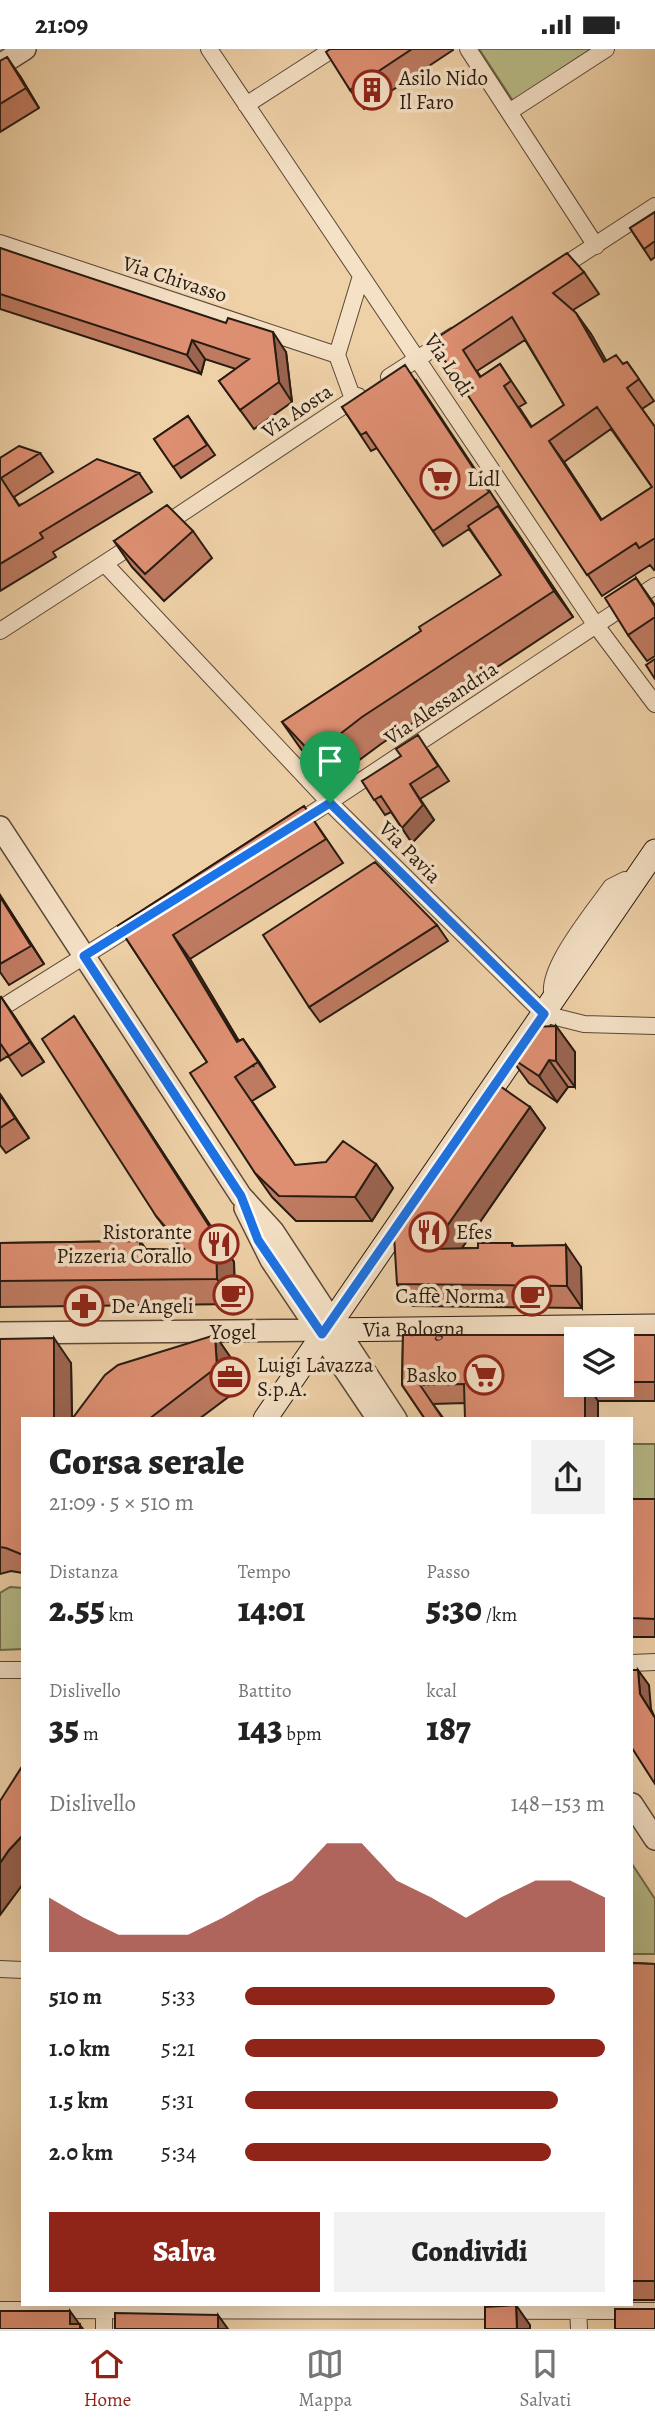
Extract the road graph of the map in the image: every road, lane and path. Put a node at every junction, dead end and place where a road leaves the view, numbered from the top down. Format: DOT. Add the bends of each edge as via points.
graph roads {
  1 [pos="25,49"];
  2 [pos="209,49"];
  3 [pos="333,49"];
  4 [pos="468,49"];
  5 [pos="606,49"];
  6 [pos="0,65"];
  7 [pos="246,105"];
  8 [pos="509,112"];
  9 [pos="655,206"];
  10 [pos="0,243"];
  11 [pos="596,246"];
  12 [pos="361,276"];
  13 [pos="537,283"];
  14 [pos="466,328"];
  15 [pos="337,355"];
  16 [pos="419,358"];
  17 [pos="353,399"];
  18 [pos="105,564"];
  19 [pos="655,586"];
  20 [pos="595,624"];
  21 [pos="0,631"];
  22 [pos="655,704"];
  23 [pos="330,803"];
  24 [pos="0,827"];
  25 [pos="273,838"];
  26 [pos="655,851"];
  27 [pos="159,909"];
  28 [pos="84,956"];
  29 [pos="549,1006"];
  30 [pos="0,1009"];
  31 [pos="655,1026"];
  32 [pos="655,1326"];
  33 [pos="327,1329"];
  34 [pos="0,1333"];
  35 [pos="46,1333"];
  36 [pos="0,1348"];
  37 [pos="266,1417"];
  38 [pos="377,1417"];
  39 [pos="394,1417"];
  40 [pos="655,1662"];
  41 [pos="633,1663"];
  42 [pos="0,1670"];
  43 [pos="21,1670"];
  44 [pos="633,1806"];
  45 [pos="655,1839"];
  46 [pos="0,1969"];
  47 [pos="21,1969"];
  48 [pos="104,2307"];
  49 [pos="579,2308"];
  50 [pos="0,2310"];
  51 [pos="655,2311"];
  52 [pos="104,2329"];
  53 [pos="579,2329"];
  1 -- 6 [label="street"];
  2 -- 7 [label="street, Via Lodi"];
  3 -- 7 [label="street"];
  4 -- 8 [label="street"];
  5 -- 8 [label="street"];
  7 -- 12 [label="street, Via Lodi"];
  8 -- 11 [label="street"];
  9 -- 11 [label="street"];
  10 -- 15 [label="street, Via Chivasso"];
  11 -- 13 [label="street"];
  12 -- 15 [label="street"];
  12 -- 16 [label="street, Via Lodi"];
  14 -- 16 [label="street, Via Aosta"];
  15 -- 17 [label="street"];
  16 -- 17 [label="street, Via Aosta"];
  16 -- 20 [label="street, Via Lodi"];
  17 -- 18 [label="street, Via Aosta"];
  18 -- 21 [label="street, Via Aosta"];
  18 -- 23 [label="street, Via Pavia"];
  19 -- 20 [label="street, Via Alessandria"];
  20 -- 22 [label="street, Via Lodi"];
  20 -- 23 [label="street, Via Alessandria"];
  23 -- 25 [label="street, Via Alessandria"];
  23 -- 29 [label="street, Via Pavia"];
  24 -- 28 [label="street"];
  26 -- 29 [label="main road"];
  27 -- 28 [label="street"];
  28 -- 30 [label="street"];
  28 -- 33 [label="street" via="241,1196 273,1231"];
  29 -- 31 [label="street" via="584,1024"];
  29 -- 33 [label="main road"];
  32 -- 33 [label="main road, Via Bologna"];
  33 -- 35 [label="street, Via Bologna"];
  33 -- 37 [label="main road"];
  33 -- 38 [label="street"];
  33 -- 39 [label="street"];
  34 -- 35 [label="street, Via Bologna"];
  35 -- 36 [label="street, Via Bologna" via="28,1346"];
  40 -- 41 [label="street"];
  42 -- 43 [label="street"];
  44 -- 45 [label="street"];
  46 -- 47 [label="street"];
  48 -- 49 [label="street"];
  48 -- 50 [label="street"];
  48 -- 52 [label="street"];
  49 -- 51 [label="street"];
  49 -- 53 [label="street"];
}
